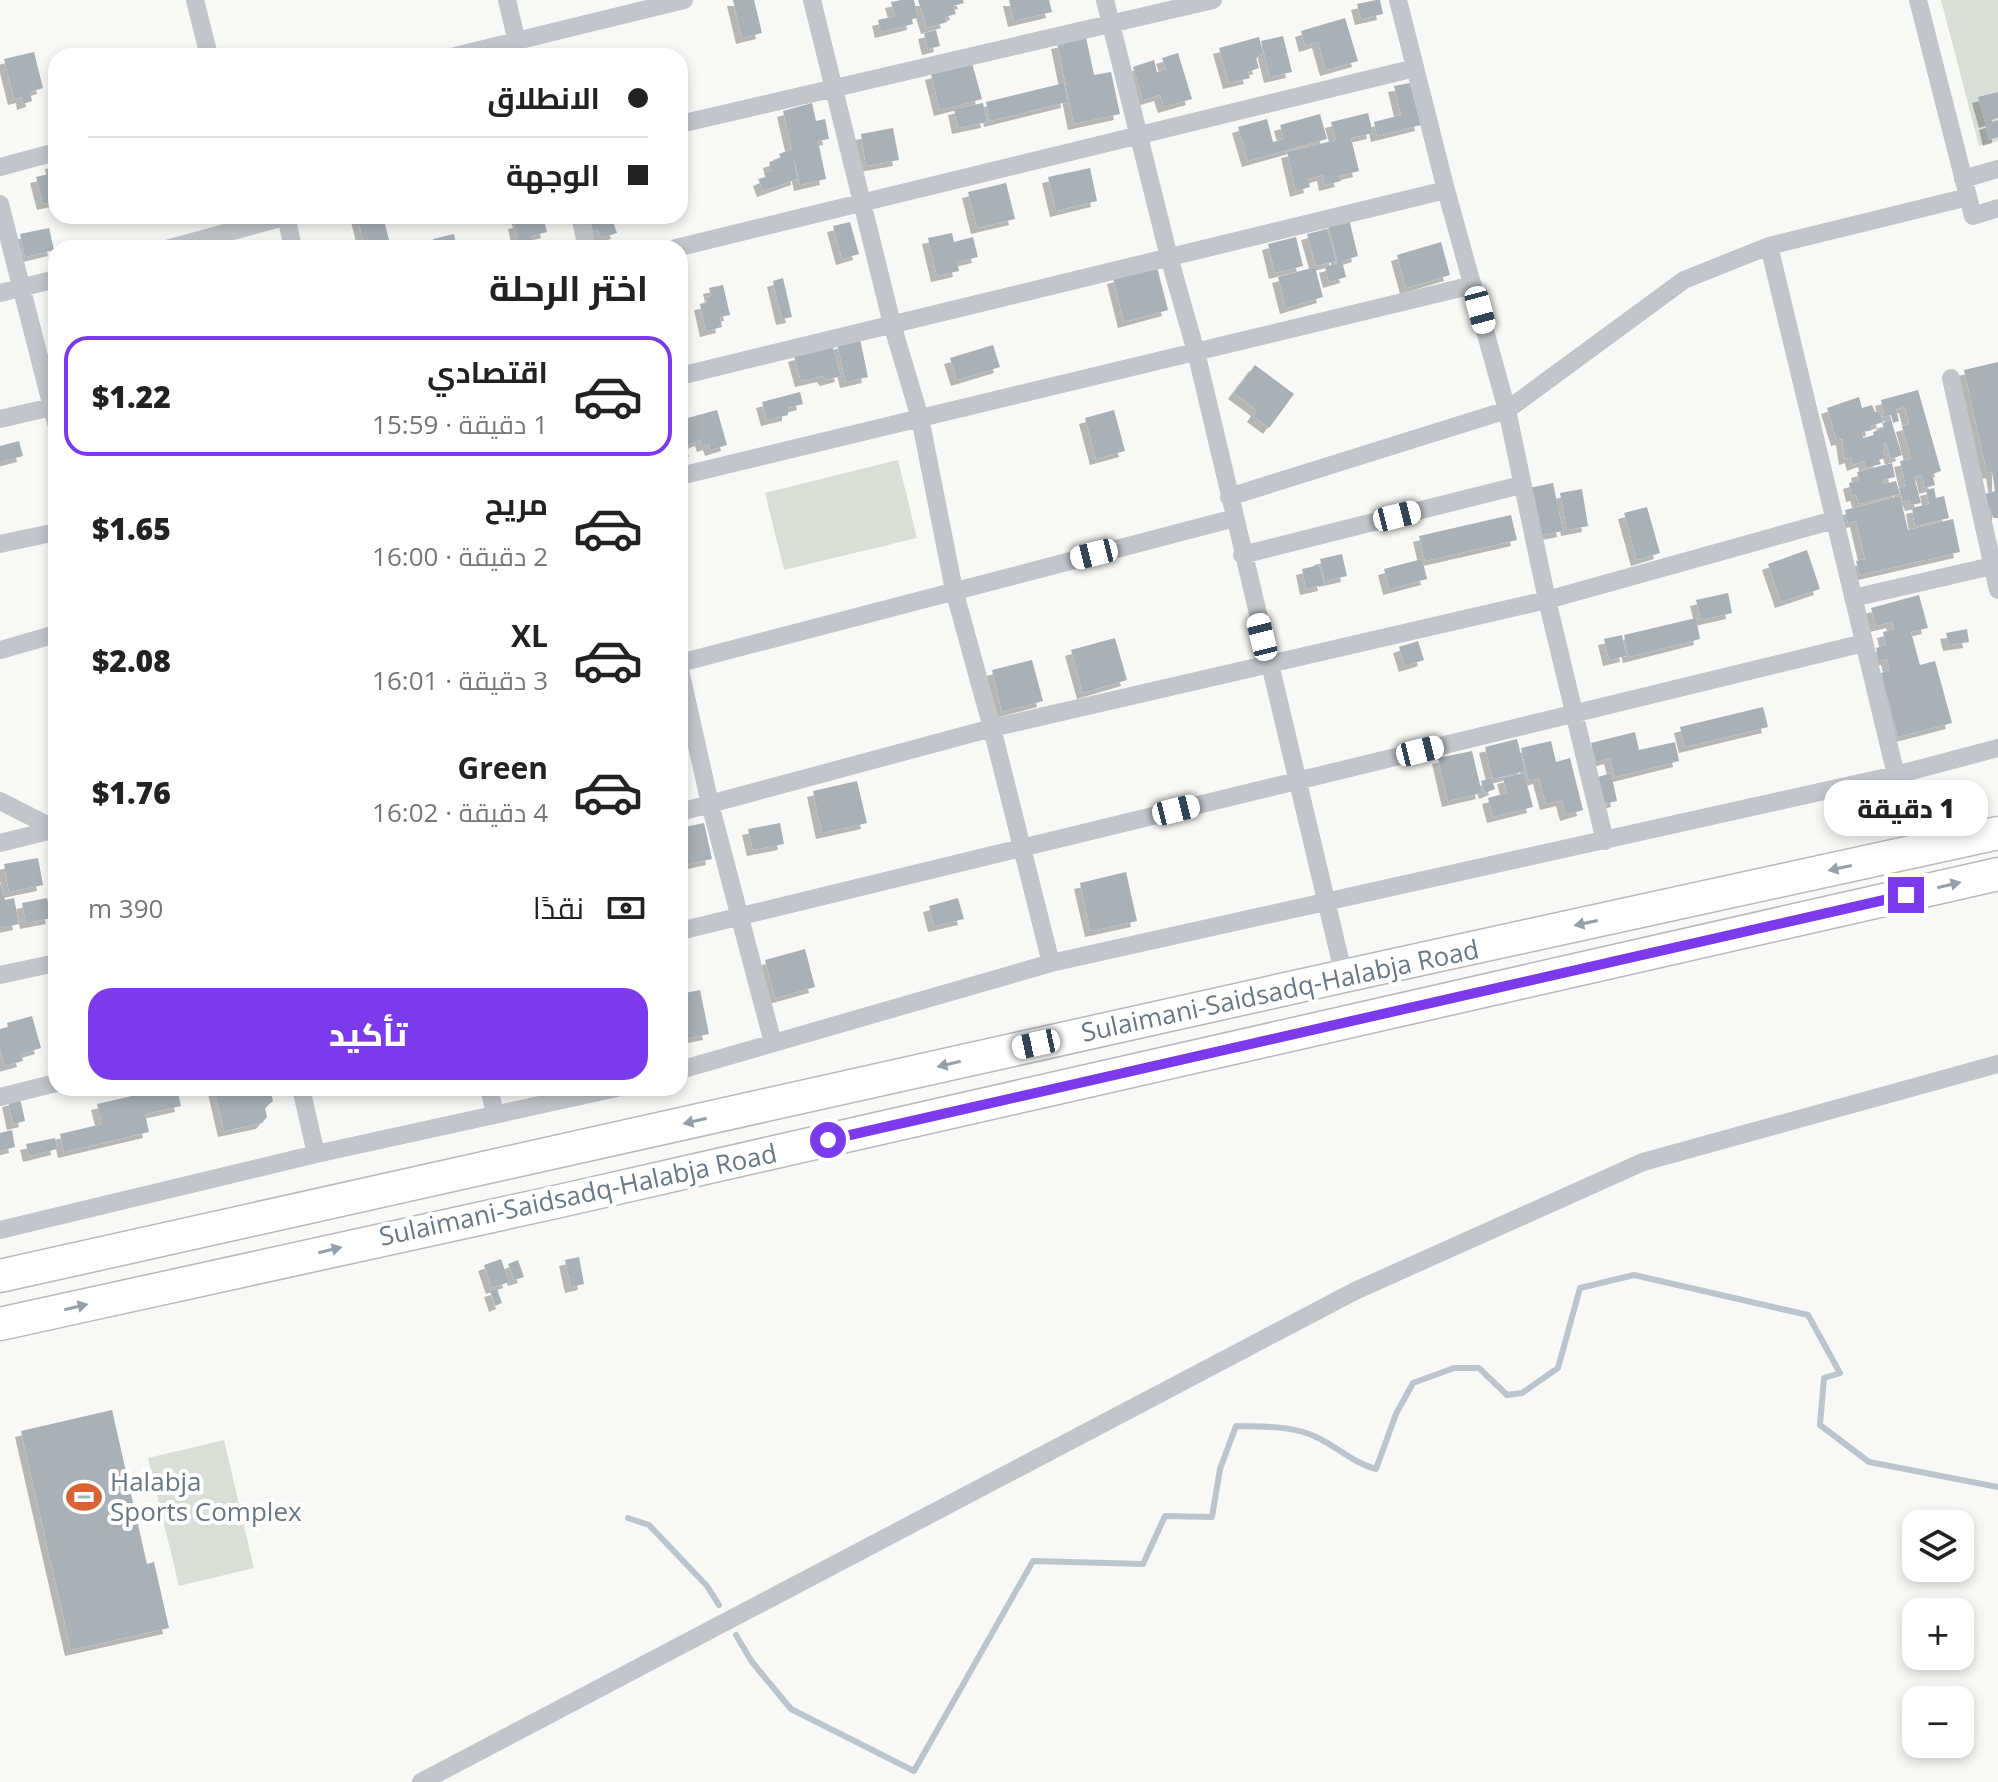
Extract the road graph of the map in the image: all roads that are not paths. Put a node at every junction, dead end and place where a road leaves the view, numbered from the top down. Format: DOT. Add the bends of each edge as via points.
graph roads {
  1 [pos="195,0"];
  2 [pos="507,0"];
  3 [pos="684,0"];
  4 [pos="812,0"];
  5 [pos="1105,0"];
  6 [pos="1213,0"];
  7 [pos="1398,0"];
  8 [pos="1918,0"];
  9 [pos="1111,24"];
  10 [pos="517,42"];
  11 [pos="540,47"];
  12 [pos="207,48"];
  13 [pos="490,48"];
  14 [pos="1415,68"];
  15 [pos="834,88"];
  16 [pos="688,122"];
  17 [pos="1139,135"];
  18 [pos="48,154"];
  19 [pos="0,167"];
  20 [pos="1998,169"];
  21 [pos="1966,188"];
  22 [pos="1446,190"];
  23 [pos="862,202"];
  24 [pos="0,204"];
  25 [pos="1998,208"];
  26 [pos="257,224"];
  27 [pos="199,240"];
  28 [pos="688,245"];
  29 [pos="1769,246"];
  30 [pos="1169,257"];
  31 [pos="48,281"];
  32 [pos="1473,285"];
  33 [pos="21,289"];
  34 [pos="0,293"];
  35 [pos="892,324"];
  36 [pos="1196,352"];
  37 [pos="688,374"];
  38 [pos="1951,378"];
  39 [pos="48,387"];
  40 [pos="1507,410"];
  41 [pos="48,413"];
  42 [pos="920,418"];
  43 [pos="0,419"];
  44 [pos="688,474"];
  45 [pos="1521,485"];
  46 [pos="1229,497"];
  47 [pos="1235,518"];
  48 [pos="1834,520"];
  49 [pos="48,534"];
  50 [pos="0,544"];
  51 [pos="1242,555"];
  52 [pos="1992,566"];
  53 [pos="954,590"];
  54 [pos="1998,590"];
  55 [pos="1853,598"];
  56 [pos="1547,600"];
  57 [pos="48,636"];
  58 [pos="1864,643"];
  59 [pos="0,650"];
  60 [pos="688,661"];
  61 [pos="1269,664"];
  62 [pos="688,706"];
  63 [pos="1573,713"];
  64 [pos="992,728"];
  65 [pos="1998,748"];
  66 [pos="1896,775"];
  67 [pos="1298,780"];
  68 [pos="0,801"];
  69 [pos="710,804"];
  70 [pos="688,810"];
  71 [pos="48,825"];
  72 [pos="48,831"];
  73 [pos="1998,833"];
  74 [pos="1605,841"];
  75 [pos="0,843"];
  76 [pos="1023,847"];
  77 [pos="1998,874"];
  78 [pos="1325,903"];
  79 [pos="740,916"];
  80 [pos="688,929"];
  81 [pos="1051,963"];
  82 [pos="48,965"];
  83 [pos="0,975"];
  84 [pos="1344,976"];
  85 [pos="773,1043"];
  86 [pos="1005,1051"];
  87 [pos="1998,1064"];
  88 [pos="688,1068"];
  89 [pos="48,1085"];
  90 [pos="303,1096"];
  91 [pos="491,1096"];
  92 [pos="579,1096"];
  93 [pos="0,1097"];
  94 [pos="1013,1098"];
  95 [pos="495,1114"];
  96 [pos="316,1154"];
  97 [pos="0,1230"];
  98 [pos="0,1276"];
  99 [pos="0,1324"];
  100 [pos="421,1782"];
  1 -- 12 [label="street"];
  2 -- 10 [label="street"];
  3 -- 11 [label="street"];
  4 -- 15 [label="street"];
  5 -- 9 [label="street"];
  6 -- 9 [label="street"];
  7 -- 14 [label="street"];
  8 -- 21 [label="street"];
  9 -- 15 [label="street"];
  9 -- 17 [label="street"];
  10 -- 11 [label="street"];
  10 -- 13 [label="street"];
  14 -- 17 [label="street"];
  14 -- 22 [label="street"];
  15 -- 16 [label="street"];
  15 -- 23 [label="street"];
  17 -- 23 [label="street"];
  17 -- 30 [label="street"];
  18 -- 19 [label="street"];
  20 -- 21 [label="street"];
  21 -- 25 [label="street" via="1973,216"];
  21 -- 29 [label="street"];
  22 -- 30 [label="street"];
  22 -- 32 [label="street"];
  23 -- 28 [label="street"];
  23 -- 35 [label="street"];
  24 -- 33 [label="street"];
  26 -- 27 [label="street"];
  29 -- 40 [label="street" via="1684,280"];
  29 -- 48 [label="street"];
  30 -- 35 [label="street"];
  30 -- 36 [label="street"];
  31 -- 33 [label="street"];
  32 -- 36 [label="street"];
  32 -- 40 [label="street"];
  33 -- 34 [label="street"];
  33 -- 39 [label="street"];
  35 -- 37 [label="street"];
  35 -- 42 [label="street"];
  36 -- 42 [label="street"];
  36 -- 46 [label="street"];
  38 -- 52 [label="street"];
  40 -- 45 [label="street"];
  40 -- 46 [label="street"];
  41 -- 43 [label="street"];
  42 -- 44 [label="street"];
  42 -- 53 [label="street"];
  45 -- 51 [label="street"];
  45 -- 56 [label="street"];
  46 -- 47 [label="street"];
  47 -- 51 [label="street"];
  47 -- 53 [label="street"];
  48 -- 55 [label="street"];
  48 -- 56 [label="street"];
  49 -- 50 [label="street"];
  51 -- 61 [label="street"];
  52 -- 54 [label="street"];
  52 -- 55 [label="street"];
  53 -- 60 [label="street"];
  53 -- 64 [label="street"];
  55 -- 58 [label="street"];
  56 -- 61 [label="street"];
  56 -- 63 [label="street"];
  57 -- 59 [label="street"];
  58 -- 63 [label="street"];
  58 -- 66 [label="street"];
  61 -- 64 [label="street"];
  61 -- 67 [label="street"];
  62 -- 69 [label="street"];
  63 -- 67 [label="street"];
  63 -- 74 [label="street"];
  64 -- 69 [label="street"];
  64 -- 76 [label="street"];
  65 -- 66 [label="street"];
  66 -- 74 [label="street"];
  67 -- 76 [label="street"];
  67 -- 78 [label="street"];
  68 -- 71 [label="street"];
  69 -- 70 [label="street"];
  69 -- 79 [label="street"];
  72 -- 75 [label="street"];
  73 -- 84 [label="highway, Sulaimani-Saidsadq-Halabja Road, one-way"];
  74 -- 78 [label="street"];
  76 -- 79 [label="street"];
  76 -- 81 [label="street"];
  94 -- 77 [label="highway, Sulaimani-Saidsadq-Halabja Road, one-way"];
  78 -- 81 [label="street"];
  78 -- 84 [label="street"];
  79 -- 80 [label="street"];
  79 -- 85 [label="street"];
  81 -- 85 [label="street"];
  82 -- 83 [label="street"];
  84 -- 86 [label="highway, Sulaimani-Saidsadq-Halabja Road"];
  85 -- 88 [label="street"];
  86 -- 94 [label="highway"];
  86 -- 98 [label="highway, Sulaimani-Saidsadq-Halabja Road, one-way"];
  87 -- 100 [label="street" via="1643,1162 1355,1291"];
  89 -- 93 [label="street"];
  90 -- 96 [label="street"];
  91 -- 95 [label="street"];
  92 -- 95 [label="street"];
  99 -- 94 [label="highway, Sulaimani-Saidsadq-Halabja Road, one-way"];
  95 -- 96 [label="street"];
  96 -- 97 [label="street"];
}
